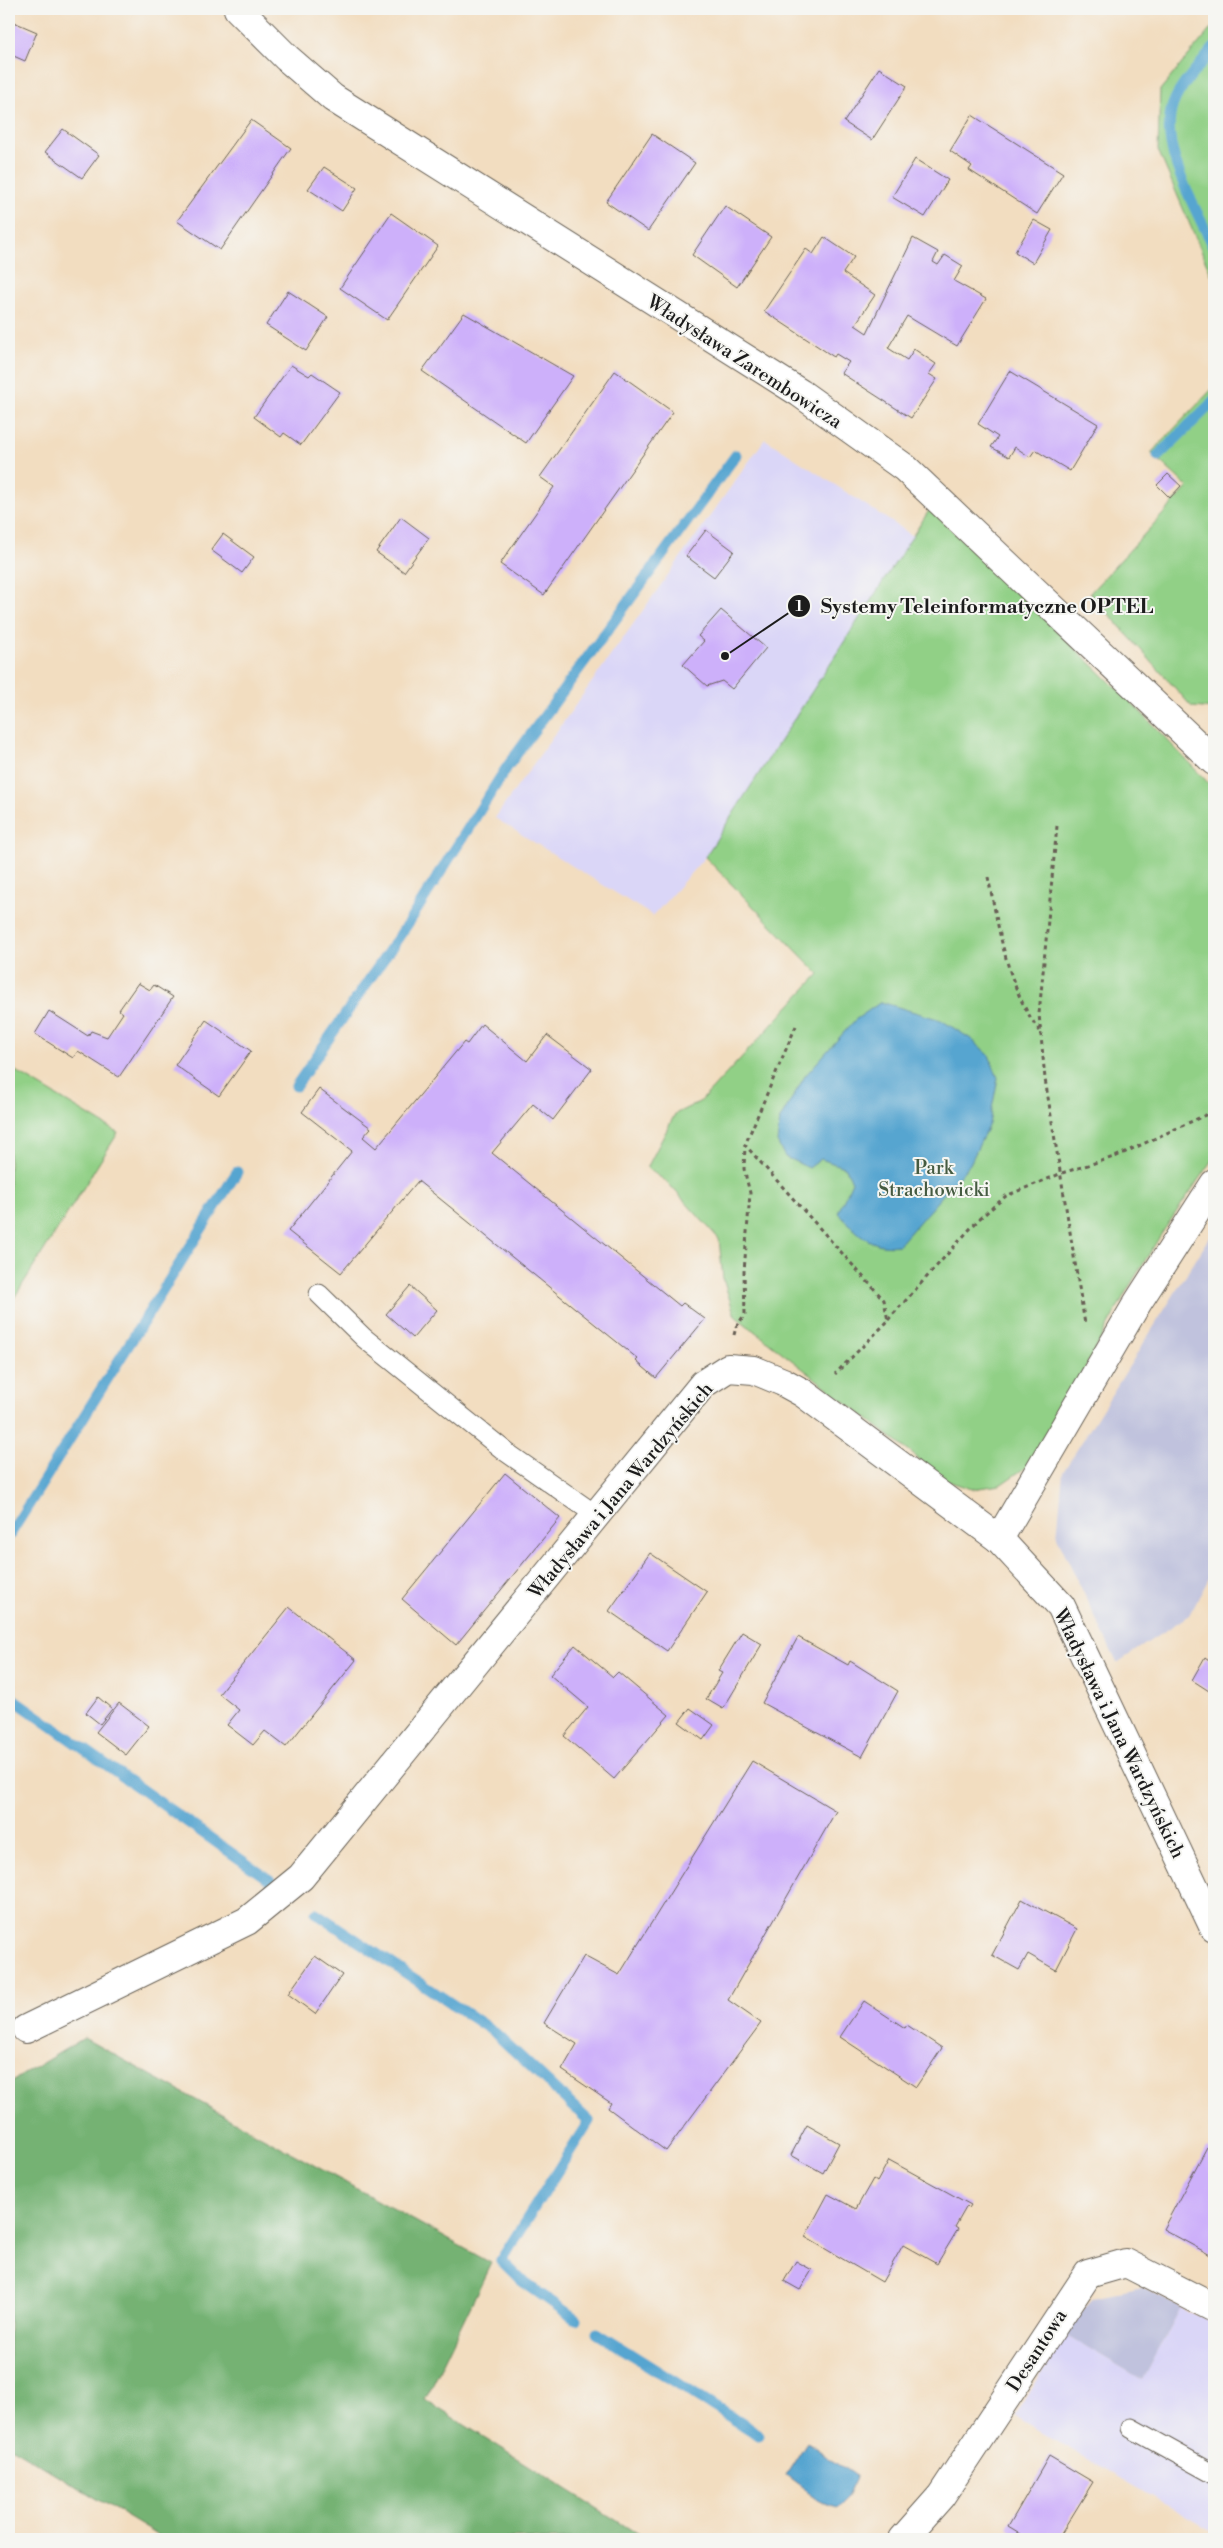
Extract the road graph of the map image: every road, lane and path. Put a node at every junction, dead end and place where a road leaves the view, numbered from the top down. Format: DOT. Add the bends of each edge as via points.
graph roads {
  1 [pos="238,9"];
  2 [pos="1214,761"];
  3 [pos="1057,826"];
  4 [pos="988,877"];
  5 [pos="796,1026"];
  6 [pos="1041,1033"];
  7 [pos="1214,1112"];
  8 [pos="745,1145"];
  9 [pos="1062,1173"];
  10 [pos="1214,1184"];
  11 [pos="319,1294"];
  12 [pos="888,1321"];
  13 [pos="1086,1329"];
  14 [pos="728,1368"];
  15 [pos="803,1393"];
  16 [pos="596,1516"];
  17 [pos="999,1539"];
  18 [pos="1214,1928"];
  19 [pos="26,2029"];
  20 [pos="1214,2308"];
  21 [pos="1131,2428"];
  22 [pos="1214,2474"];
  23 [pos="903,2539"];
  1 -- 2 [label="street, Władysława Zarembowicza" via="333,98 800,393 905,468"];
  3 -- 6 [label="path" via="1039,1014"];
  4 -- 6 [label="path" via="1017,988 1030,1018"];
  5 -- 8 [label="path"];
  6 -- 9 [label="path" via="1045,1079"];
  7 -- 9 [label="path" via="1117,1156"];
  8 -- 12 [label="path" via="884,1300"];
  8 -- 14 [label="path" via="744,1169 750,1193 744,1272 745,1314 736,1327"];
  9 -- 12 [label="path" via="1006,1196 979,1218"];
  9 -- 13 [label="path"];
  10 -- 17 [label="street" via="1138,1302"];
  11 -- 16 [label="lane" via="364,1338 506,1452"];
  12 -- 15 [label="path" via="834,1375"];
  14 -- 15 [label="street, Władysława i Jana Wardzyńskich" via="754,1370"];
  14 -- 16 [label="street, Władysława i Jana Wardzyńskich" via="703,1384"];
  15 -- 17 [label="street, Władysława i Jana Wardzyńskich"];
  16 -- 19 [label="street, Władysława i Jana Wardzyńskich" via="301,1877 247,1920"];
  17 -- 18 [label="street, Władysława i Jana Wardzyńskich" via="1061,1606"];
  20 -- 23 [label="street, Desantowa" via="1126,2263 1088,2274 941,2496"];
  21 -- 22 [label="lane"];
}
